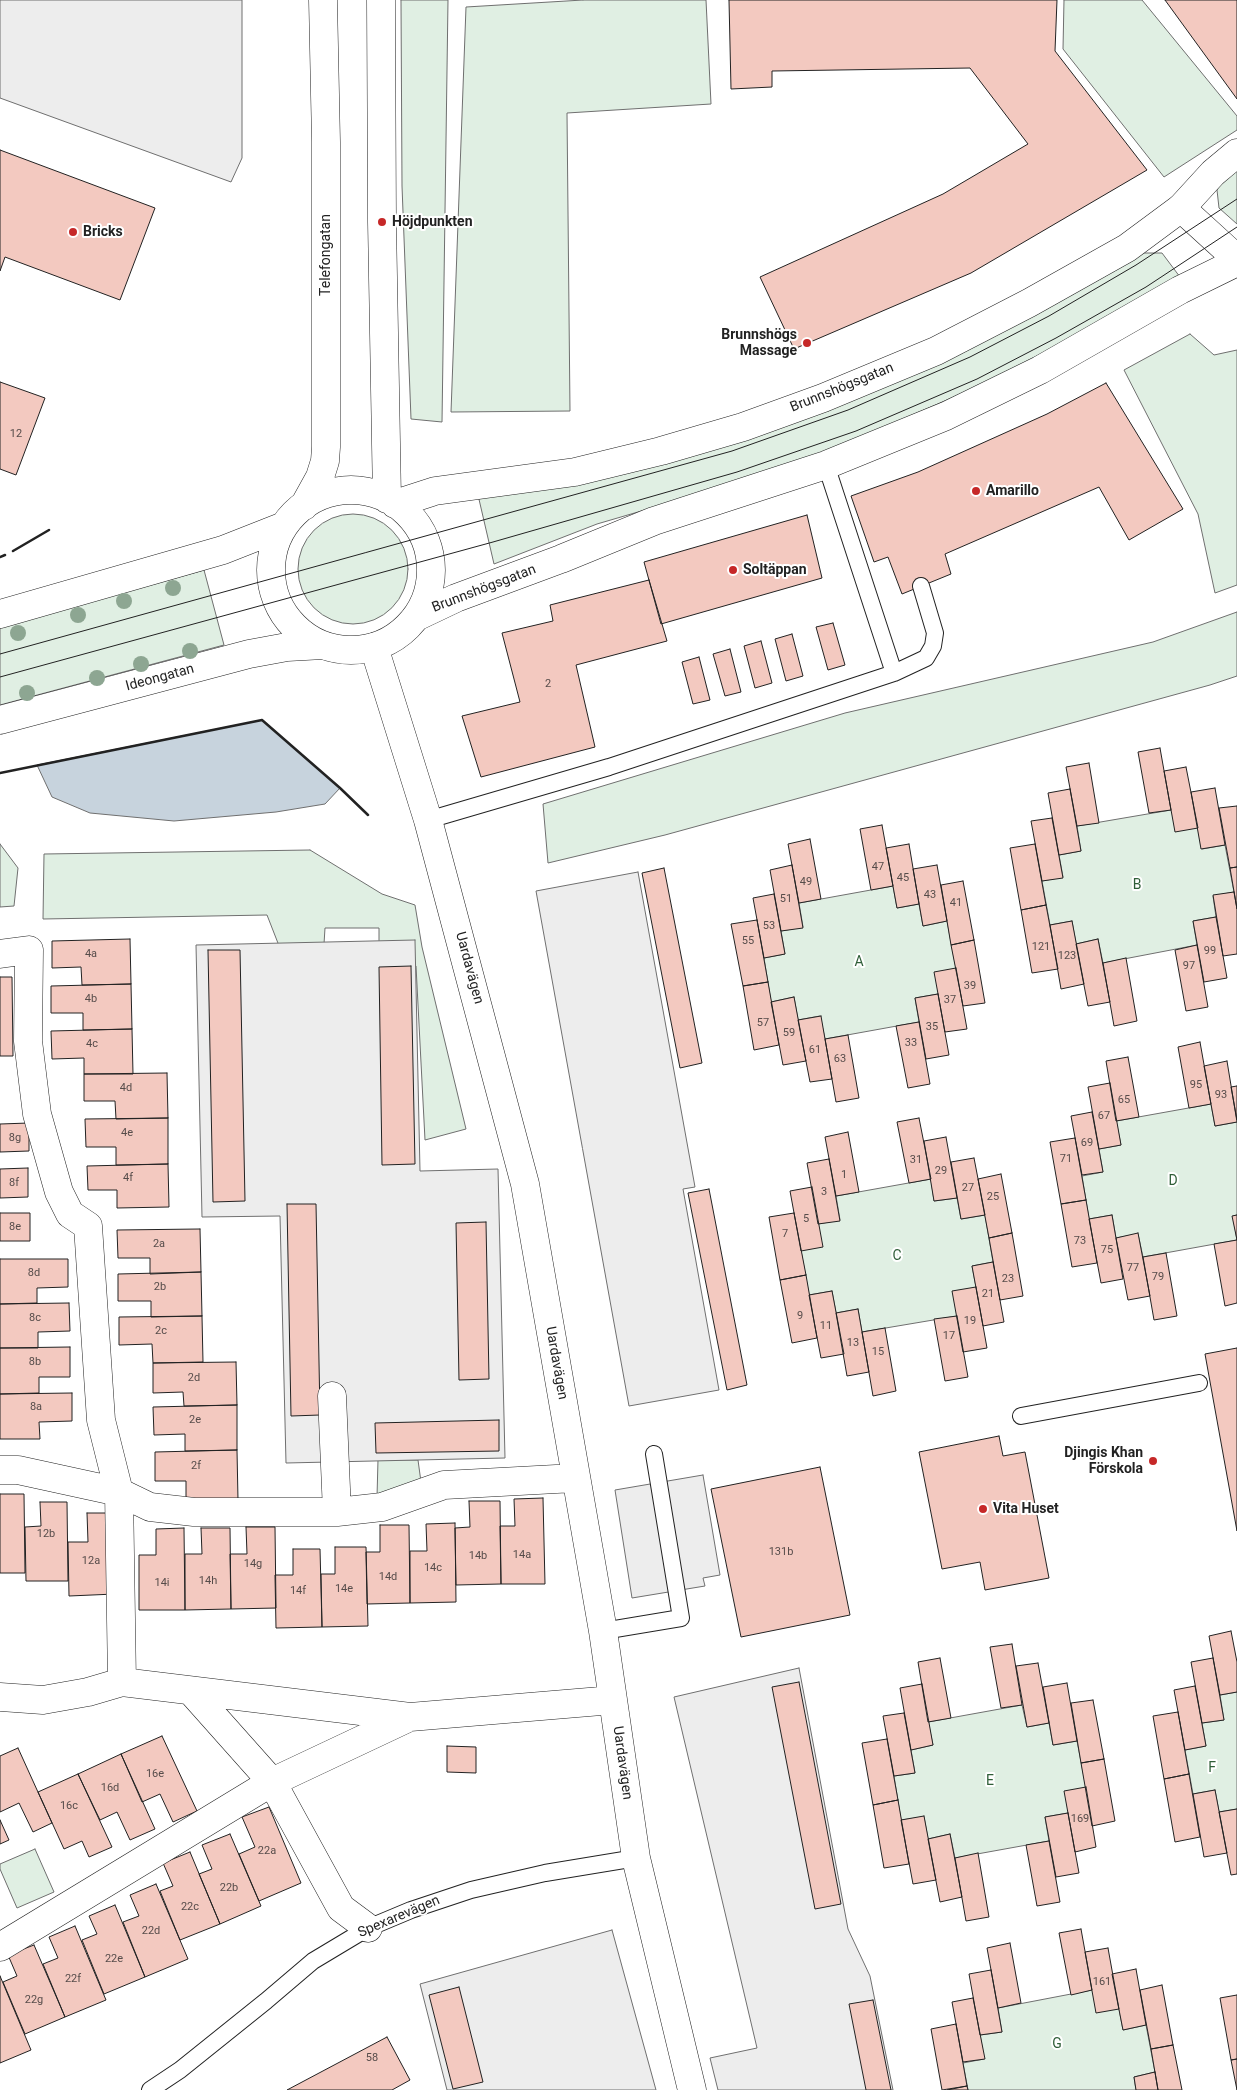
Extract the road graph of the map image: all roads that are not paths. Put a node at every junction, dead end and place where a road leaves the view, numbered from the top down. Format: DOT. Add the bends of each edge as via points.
graph roads {
  1 [pos="323,0"];
  2 [pos="381,0"];
  3 [pos="1237,153"];
  4 [pos="1181,208"];
  5 [pos="1237,260"];
  6 [pos="826,465"];
  7 [pos="391,502"];
  8 [pos="304,506"];
  9 [pos="284,526"];
  10 [pos="921,586"];
  11 [pos="0,614"];
  12 [pos="416,617"];
  13 [pos="323,645"];
  14 [pos="374,647"];
  15 [pos="894,673"];
  16 [pos="0,720"];
  17 [pos="428,820"];
  18 [pos="0,954"];
  19 [pos="1199,1383"];
  20 [pos="332,1396"];
  21 [pos="1021,1416"];
  22 [pos="654,1454"];
  23 [pos="0,1470"];
  24 [pos="575,1478"];
  25 [pos="119,1492"];
  26 [pos="337,1512"];
  27 [pos="602,1631"];
  28 [pos="122,1682"];
  29 [pos="191,1691"];
  30 [pos="0,1697"];
  31 [pos="613,1700"];
  32 [pos="410,1717"];
  33 [pos="272,1782"];
  34 [pos="636,1858"];
  35 [pos="368,1928"];
  36 [pos="0,1946"];
  37 [pos="150,2090"];
  38 [pos="692,2090"];
  1 -- 8 [label="street, Telefongatan" via="326,447 320,477"];
  2 -- 7 [label="street" via="382,232"];
  3 -- 4 [label="street, Brunnshögsgatan" via="1213,173"];
  4 -- 5 [label="street"];
  4 -- 7 [label="street, Brunnshögsgatan" via="1127,248 1030,303 936,351 823,398 742,427 575,472 435,491"];
  5 -- 6 [label="street, Brunnshögsgatan" via="1040,370 946,416"];
  6 -- 12 [label="street, Brunnshögsgatan" via="654,521 456,598"];
  6 -- 15 [label="lane"];
  7 -- 8 [label="street" via="369,493 342,491"];
  7 -- 12 [label="street" via="418,528 430,559 427,593"];
  8 -- 9 [label="street"];
  9 -- 11 [label="street" via="223,550"];
  9 -- 13 [label="street" via="272,557 271,575 276,601 301,633"];
  10 -- 15 [label="lane" via="935,633 933,646 926,658"];
  12 -- 14 [label="street" via="391,640"];
  13 -- 14 [label="street" via="345,650"];
  13 -- 16 [label="street, Ideongatan" via="249,654"];
  14 -- 17 [label="street, Uardavägen"];
  15 -- 17 [label="lane" via="609,767"];
  17 -- 24 [label="street, Uardavägen" via="525,1184"];
  18 -- 25 [label="street" via="29,950 28,1041 37,1114 59,1192 70,1214 88,1226 101,1420"];
  19 -- 21 [label="lane"];
  20 -- 26 [label="street"];
  22 -- 27 [label="lane" via="681,1618"];
  23 -- 25 [label="street" via="18,1470"];
  24 -- 26 [label="street" via="444,1484 382,1507"];
  24 -- 27 [label="street, Uardavägen"];
  25 -- 26 [label="street" via="150,1507 194,1512"];
  25 -- 28 [label="street"];
  27 -- 31 [label="street, Uardavägen"];
  28 -- 29 [label="street"];
  28 -- 30 [label="street" via="43,1700"];
  29 -- 32 [label="street"];
  29 -- 33 [label="street"];
  31 -- 32 [label="street"];
  31 -- 34 [label="street, Uardavägen"];
  32 -- 33 [label="street"];
  33 -- 35 [label="street" via="341,1908"];
  33 -- 36 [label="street"];
  34 -- 35 [label="lane, Spexarevägen" via="545,1873 471,1890"];
  34 -- 38 [label="street, Uardavägen"];
  35 -- 37 [label="lane, Spexarevägen" via="313,1961 180,2070"];
}
